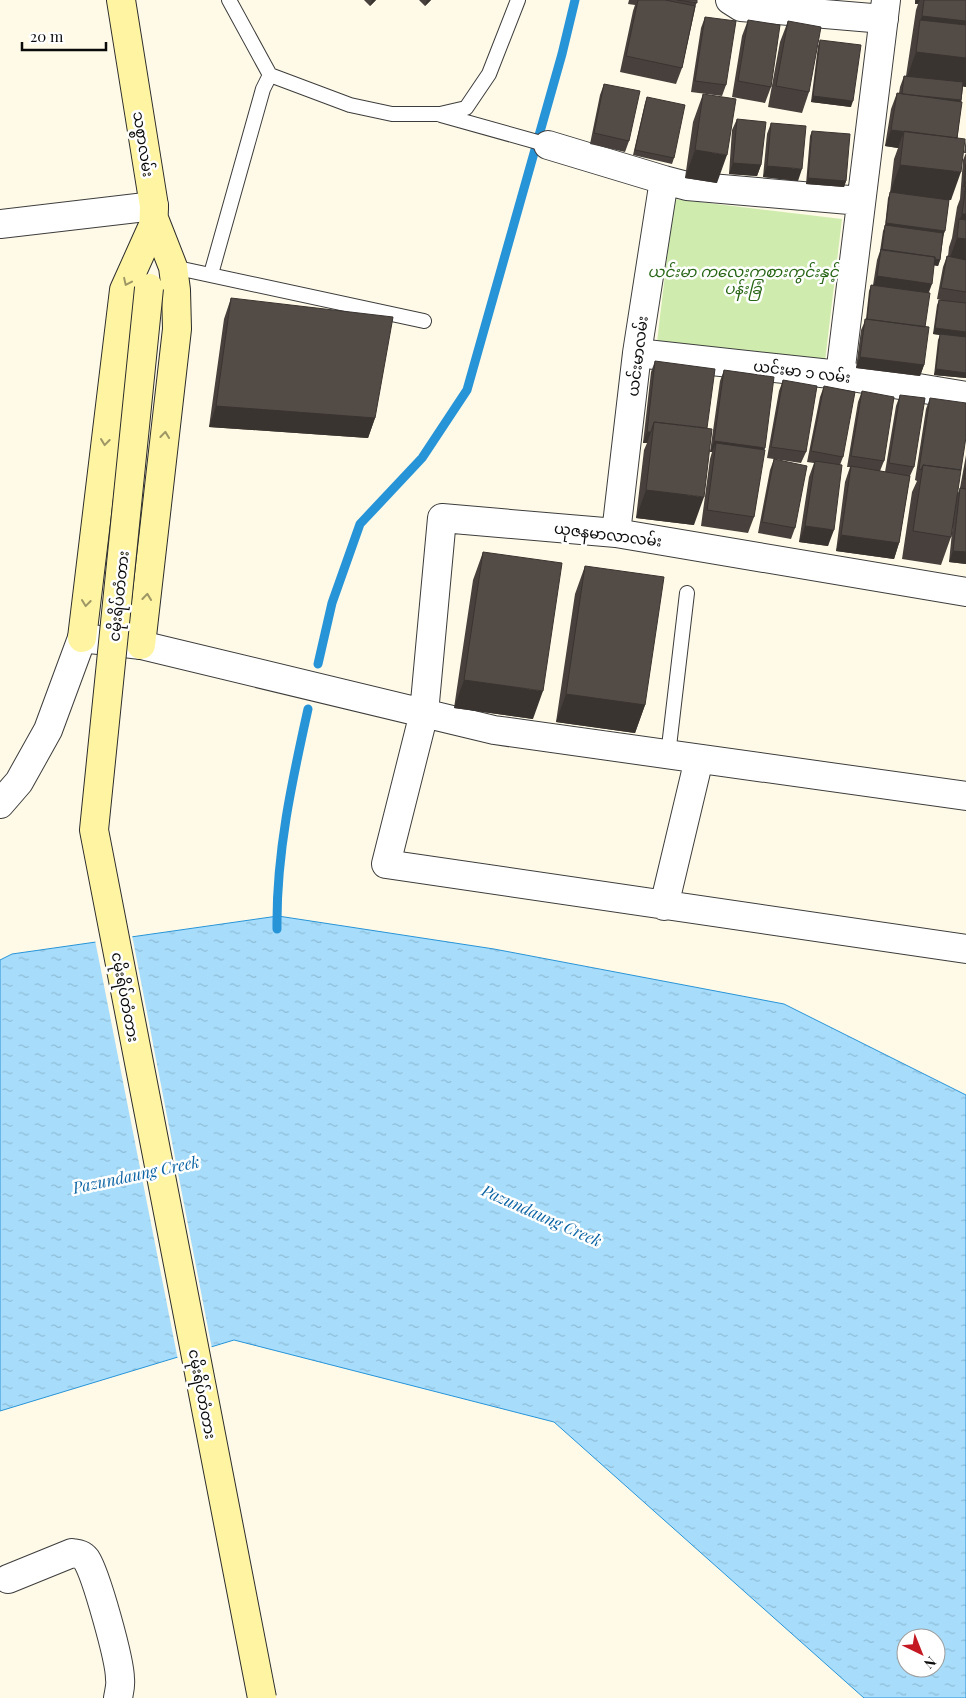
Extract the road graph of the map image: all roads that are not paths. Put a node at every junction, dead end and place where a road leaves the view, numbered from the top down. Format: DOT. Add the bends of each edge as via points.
graph roads {
  1 [pos="121,0"];
  2 [pos="229,0"];
  3 [pos="518,0"];
  4 [pos="730,0"];
  5 [pos="885,10"];
  6 [pos="270,74"];
  7 [pos="440,114"];
  8 [pos="536,142"];
  9 [pos="664,180"];
  10 [pos="861,201"];
  11 [pos="155,214"];
  12 [pos="0,224"];
  13 [pos="172,267"];
  14 [pos="210,274"];
  15 [pos="149,288"];
  16 [pos="424,322"];
  17 [pos="637,354"];
  18 [pos="840,375"];
  19 [pos="966,396"];
  20 [pos="616,533"];
  21 [pos="966,592"];
  22 [pos="687,593"];
  23 [pos="82,638"];
  24 [pos="141,645"];
  25 [pos="424,714"];
  26 [pos="668,755"];
  27 [pos="699,759"];
  28 [pos="966,796"];
  29 [pos="0,804"];
  30 [pos="664,906"];
  31 [pos="966,949"];
  32 [pos="8,1579"];
  33 [pos="118,1698"];
  34 [pos="262,1698"];
  1 -- 11 [label="main road, သစ္စာလမ်း"];
  2 -- 6 [label="lane"];
  3 -- 7 [label="lane" via="489,74 471,101 466,108"];
  4 -- 5 [label="street" via="740,7"];
  5 -- 10 [label="street"];
  6 -- 7 [label="lane" via="350,106 392,114"];
  6 -- 14 [label="lane"];
  7 -- 8 [label="lane"];
  8 -- 9 [label="street"];
  9 -- 10 [label="street" via="687,186"];
  9 -- 17 [label="street, ယင်းမာလမ်း"];
  10 -- 18 [label="street"];
  11 -- 12 [label="street"];
  11 -- 13 [label="main road"];
  11 -- 15 [label="main road, သစ္စာလမ်း"];
  11 -- 23 [label="main road, one-way" via="124,290"];
  13 -- 14 [label="lane"];
  24 -- 13 [label="main road, one-way" via="177,329"];
  14 -- 16 [label="lane"];
  15 -- 34 [label="main road, ငမိုးရိပ်တံတား, bridge" via="94,830"];
  17 -- 18 [label="street, ယင်းမာ ၁ လမ်း"];
  17 -- 20 [label="street, ယင်းမာလမ်း"];
  18 -- 19 [label="street, ယင်းမာ ၁ လမ်း"];
  20 -- 21 [label="street, ယုဇနမာလာလမ်း"];
  20 -- 25 [label="street, ယုဇနမာလာလမ်း" via="442,518"];
  22 -- 26 [label="lane"];
  23 -- 24 [label="street"];
  23 -- 29 [label="street" via="48,730 18,782"];
  24 -- 25 [label="street"];
  25 -- 26 [label="street" via="494,730"];
  25 -- 30 [label="street" via="386,864"];
  26 -- 27 [label="street"];
  27 -- 28 [label="street"];
  27 -- 30 [label="street"];
  30 -- 31 [label="street"];
  32 -- 33 [label="street" via="72,1553 80,1554 86,1560 115,1650 120,1679"];
}
